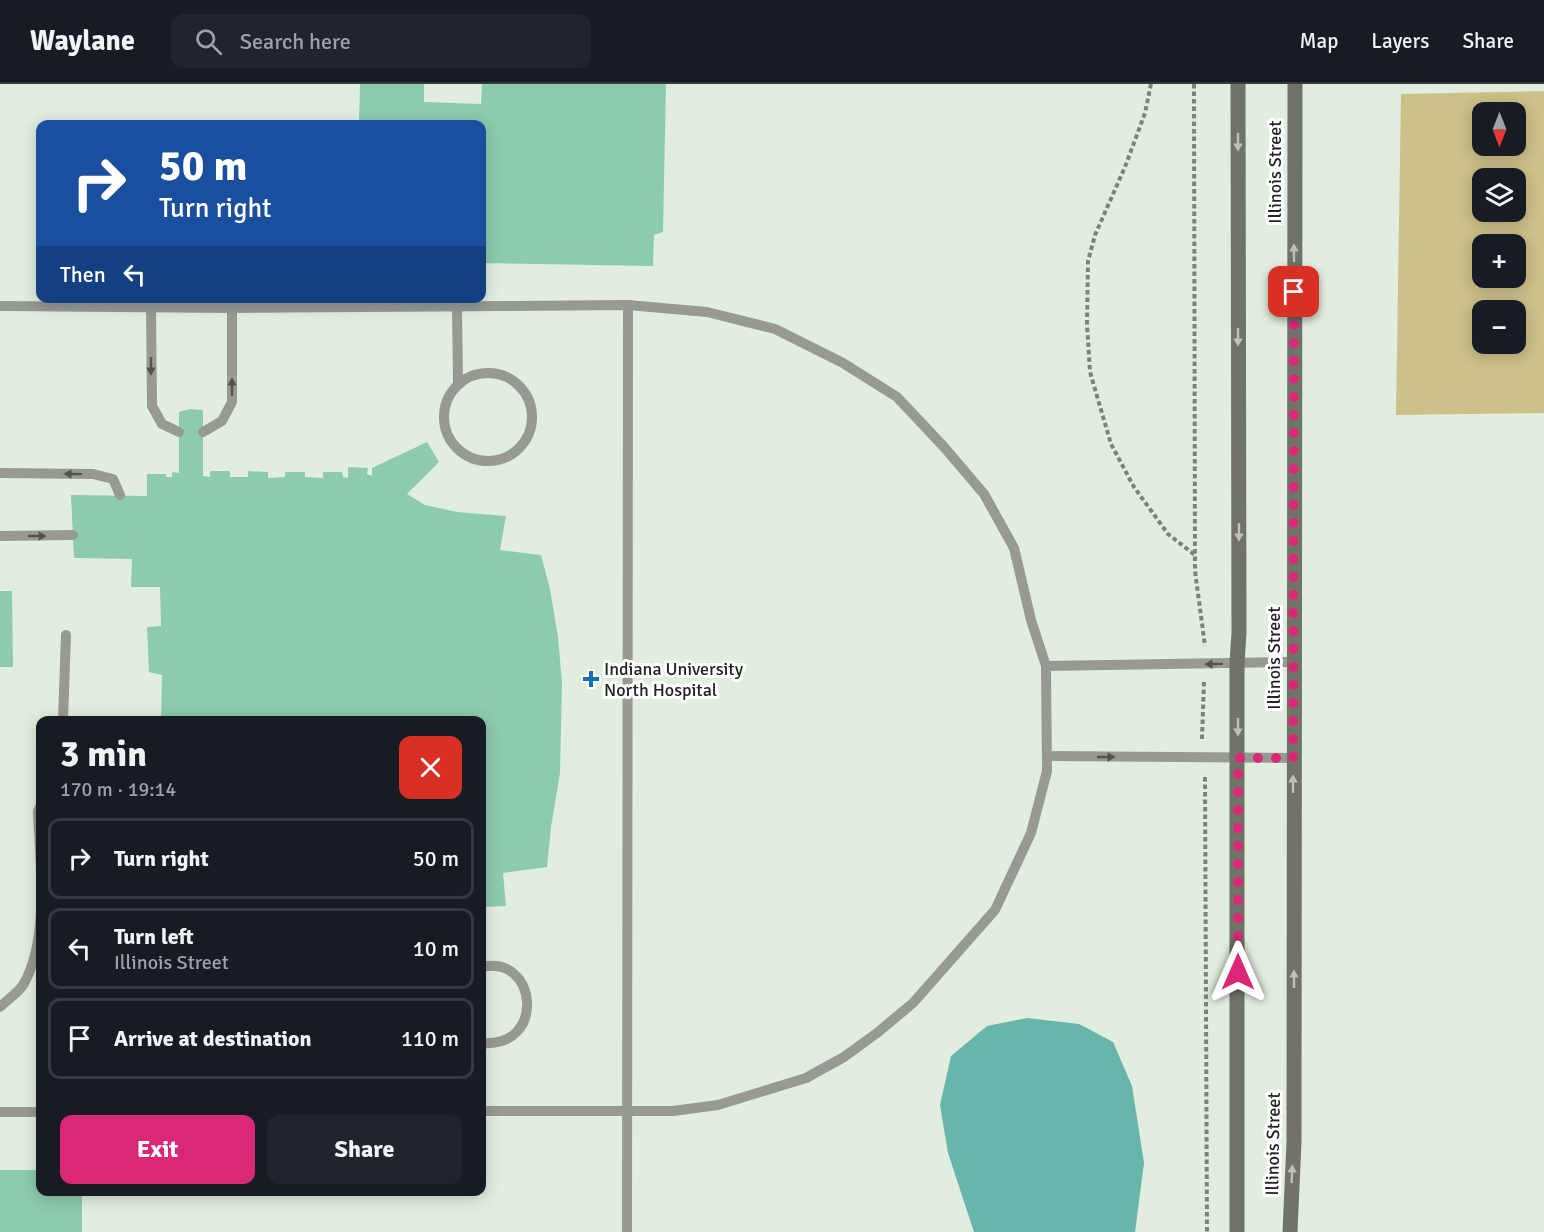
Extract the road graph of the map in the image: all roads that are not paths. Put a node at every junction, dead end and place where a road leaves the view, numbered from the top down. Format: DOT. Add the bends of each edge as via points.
graph roads {
  1 [pos="1238,84"];
  2 [pos="1294,84"];
  3 [pos="628,305"];
  4 [pos="0,306"];
  5 [pos="457,306"];
  6 [pos="151,308"];
  7 [pos="232,308"];
  8 [pos="458,384"];
  9 [pos="179,432"];
  10 [pos="203,432"];
  11 [pos="0,473"];
  12 [pos="120,495"];
  13 [pos="73,535"];
  14 [pos="0,536"];
  15 [pos="66,635"];
  16 [pos="1294,662"];
  17 [pos="1238,663"];
  18 [pos="1046,666"];
  19 [pos="63,716"];
  20 [pos="1047,756"];
  21 [pos="1238,758"];
  22 [pos="1293,758"];
  23 [pos="36,952"];
  24 [pos="486,967"];
  25 [pos="0,1007"];
  26 [pos="486,1043"];
  27 [pos="486,1111"];
  28 [pos="628,1111"];
  29 [pos="0,1112"];
  30 [pos="36,1112"];
  31 [pos="627,1232"];
  32 [pos="1237,1232"];
  33 [pos="1290,1232"];
  1 -- 17 [label="street, Illinois Street, one-way"];
  16 -- 2 [label="street, Illinois Street, one-way"];
  3 -- 5 [label="lane"];
  3 -- 18 [label="lane" via="707,312 775,329 843,363 897,397 984,494 1009,539"];
  3 -- 28 [label="lane"];
  4 -- 6 [label="lane"];
  5 -- 7 [label="lane"];
  5 -- 8 [label="lane"];
  6 -- 7 [label="lane"];
  6 -- 9 [label="lane, one-way" via="152,406 162,424"];
  10 -- 7 [label="lane, one-way" via="222,421 232,402"];
  8 -- 8 [label="lane" via="443,413 444,427 459,452 486,462 501,460 525,443 532,414 529,399 520,387 494,374 480,374"];
  12 -- 11 [label="lane, one-way" via="113,479 93,474"];
  14 -- 13 [label="lane, one-way"];
  15 -- 19 [label="lane"];
  16 -- 17 [label="lane"];
  16 -- 22 [label="street, Illinois Street"];
  17 -- 18 [label="lane, one-way"];
  17 -- 21 [label="street, Illinois Street, one-way"];
  18 -- 20 [label="lane"];
  20 -- 21 [label="lane, one-way"];
  20 -- 28 [label="lane" via="1047,771 1031,833 995,910 914,1003 844,1057 806,1078 718,1105"];
  21 -- 22 [label="lane"];
  21 -- 32 [label="street, Illinois Street"];
  33 -- 22 [label="street, Illinois Street, one-way" via="1294,1142"];
  23 -- 25 [label="lane" via="23,986"];
  24 -- 26 [label="lane" via="512,972 524,988 528,1007 525,1020 512,1035"];
  27 -- 28 [label="lane"];
  28 -- 31 [label="lane"];
  29 -- 30 [label="lane"];
}
